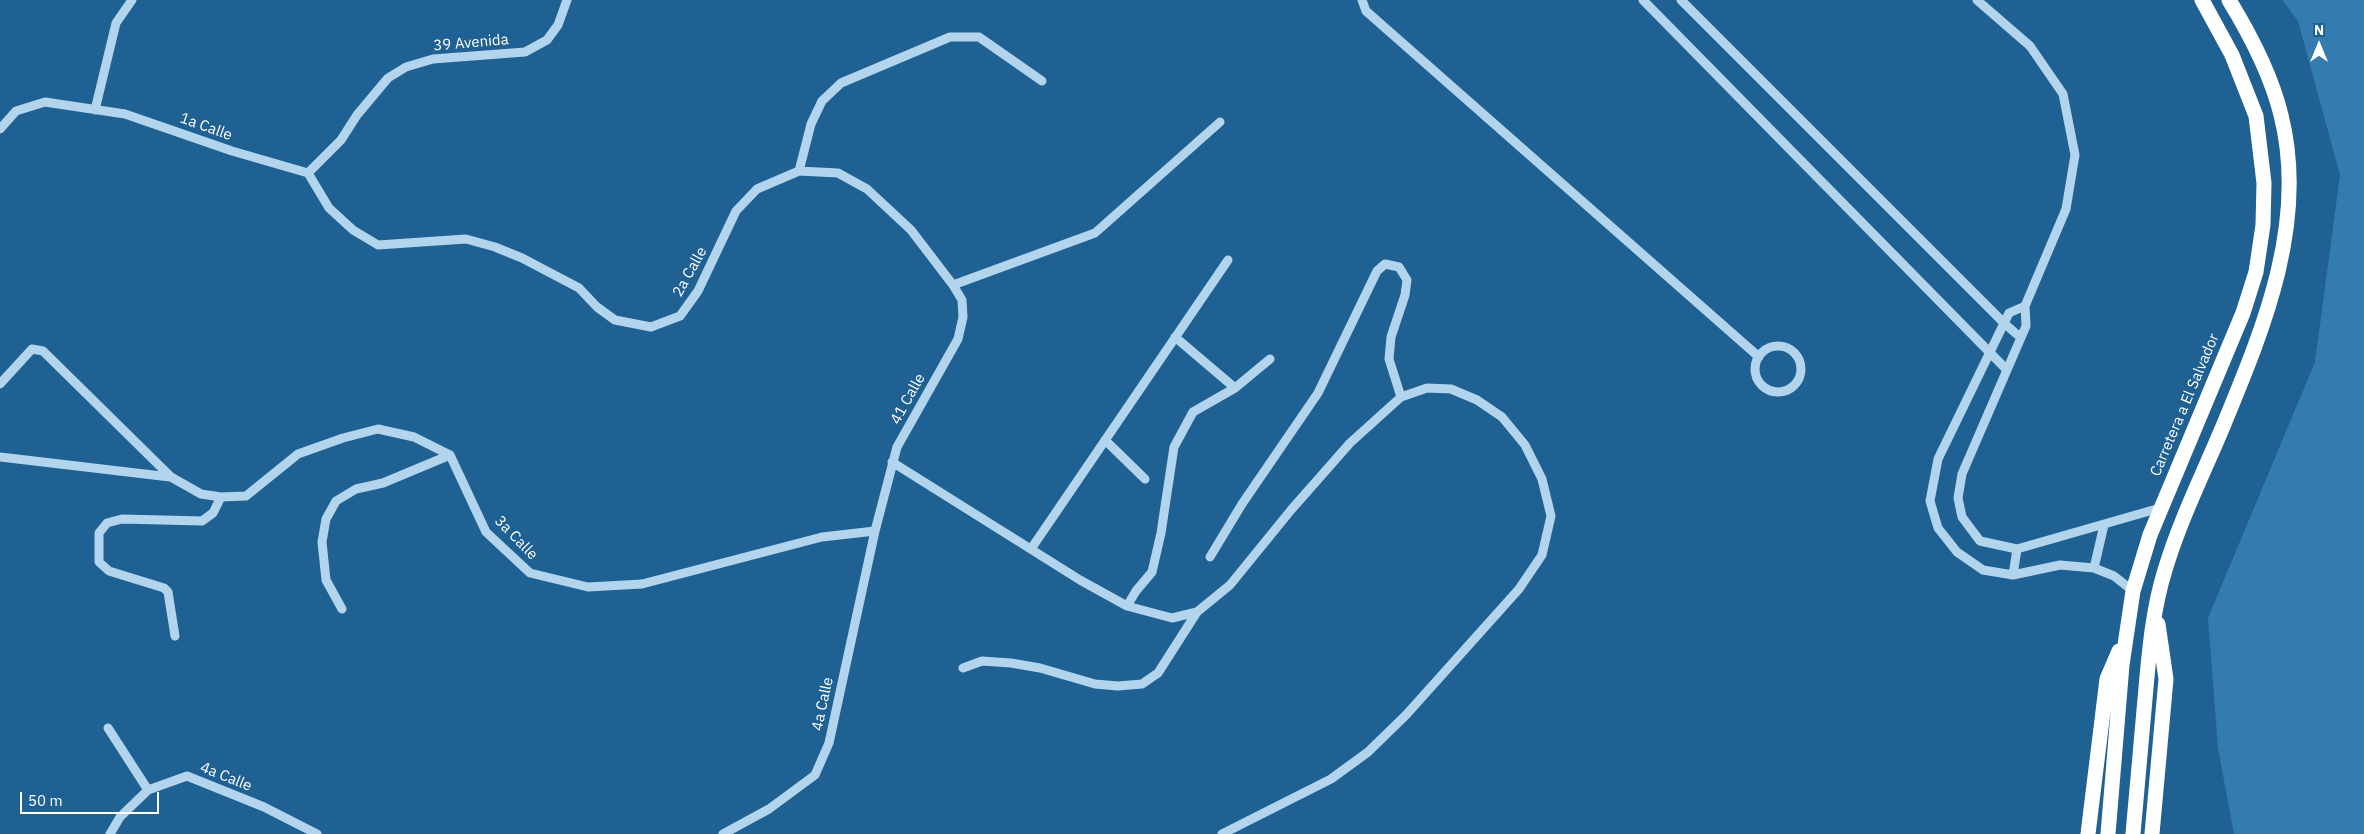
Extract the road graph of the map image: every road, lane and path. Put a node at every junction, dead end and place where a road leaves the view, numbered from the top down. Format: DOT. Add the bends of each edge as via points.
graph roads {
  1 [pos="132,0"];
  2 [pos="568,0"];
  3 [pos="1362,0"];
  4 [pos="1643,0"];
  5 [pos="1682,0"];
  6 [pos="1977,0"];
  7 [pos="2202,0"];
  8 [pos="2229,0"];
  9 [pos="1042,80"];
  10 [pos="95,110"];
  11 [pos="1220,122"];
  12 [pos="0,129"];
  13 [pos="799,170"];
  14 [pos="308,173"];
  15 [pos="1228,260"];
  16 [pos="953,285"];
  17 [pos="2025,306"];
  18 [pos="2004,324"];
  19 [pos="1175,337"];
  20 [pos="2021,338"];
  21 [pos="1989,354"];
  22 [pos="1759,357"];
  23 [pos="1270,359"];
  24 [pos="2007,370"];
  25 [pos="0,384"];
  26 [pos="1235,388"];
  27 [pos="1401,397"];
  28 [pos="1105,440"];
  29 [pos="450,455"];
  30 [pos="0,457"];
  31 [pos="892,462"];
  32 [pos="171,477"];
  33 [pos="1145,478"];
  34 [pos="221,497"];
  35 [pos="2160,508"];
  36 [pos="2104,525"];
  37 [pos="875,531"];
  38 [pos="2017,548"];
  39 [pos="1031,550"];
  40 [pos="1210,556"];
  41 [pos="2094,568"];
  42 [pos="2013,575"];
  43 [pos="2133,591"];
  44 [pos="2155,605"];
  45 [pos="1127,606"];
  46 [pos="342,609"];
  47 [pos="1197,612"];
  48 [pos="2126,634"];
  49 [pos="174,636"];
  50 [pos="963,668"];
  51 [pos="108,728"];
  52 [pos="148,790"];
  53 [pos="110,834"];
  54 [pos="317,834"];
  55 [pos="723,834"];
  56 [pos="1222,834"];
  57 [pos="2088,834"];
  58 [pos="2108,834"];
  59 [pos="2133,834"];
  60 [pos="2152,834"];
  1 -- 10 [label="street" via="116,23"];
  2 -- 14 [label="street, 39 Avenida" via="558,25 547,40 525,52 433,59 406,67 388,78 341,140"];
  3 -- 22 [label="street" via="1366,12"];
  4 -- 21 [label="street"];
  5 -- 18 [label="street"];
  6 -- 17 [label="street" via="2030,46 2063,94 2075,155 2066,209"];
  7 -- 35 [label="highway, Carretera a El Salvador" via="2232,55 2256,116 2264,183 2263,225 2256,272 2243,313"];
  8 -- 44 [label="highway" via="2260,56 2281,115 2288,167 2287,228 2278,274 2260,335 2202,473"];
  9 -- 13 [label="street" via="979,37 950,37 842,83 822,101 811,124"];
  10 -- 12 [label="street, 1a Calle" via="45,102 16,111"];
  10 -- 14 [label="street, 1a Calle" via="126,114 232,151"];
  11 -- 16 [label="street" via="1095,233"];
  13 -- 14 [label="street, 2a Calle" via="757,189 736,211 698,291 680,316 651,326 615,320 596,307 580,288 495,247 466,239 378,245 353,230 330,208"];
  13 -- 16 [label="street, 2a Calle" via="838,173 867,189 911,230"];
  15 -- 19 [label="street"];
  16 -- 31 [label="street, 41 Calle" via="962,300 963,317 958,339 897,447"];
  17 -- 18 [label="street" via="2009,313"];
  17 -- 20 [label="street" via="2026,326"];
  18 -- 20 [label="street"];
  18 -- 21 [label="street"];
  19 -- 26 [label="street"];
  19 -- 28 [label="street"];
  20 -- 24 [label="street"];
  21 -- 24 [label="street"];
  21 -- 42 [label="street" via="1938,459 1930,501 1938,528 1957,552 1983,570"];
  22 -- 22 [label="street" via="1755,372 1767,388 1782,391 1797,382 1801,367 1787,348 1771,347"];
  23 -- 26 [label="street"];
  24 -- 38 [label="street" via="1962,474 1958,498 1962,517 1980,540"];
  25 -- 32 [label="street" via="32,349 43,351"];
  26 -- 45 [label="street" via="1194,412 1174,447 1162,534 1152,572"];
  27 -- 40 [label="street" via="1389,359 1391,337 1407,280 1399,267 1386,264 1377,271 1318,392"];
  27 -- 47 [label="street" via="1350,443 1230,585"];
  27 -- 56 [label="street" via="1427,388 1451,390 1477,400 1502,417 1525,445 1542,478 1552,516 1542,555 1519,589 1406,715 1368,752 1331,780"];
  28 -- 33 [label="street"];
  28 -- 39 [label="street"];
  29 -- 34 [label="street" via="414,437 378,429 298,454 246,496"];
  29 -- 37 [label="street, 3a Calle" via="486,532 530,573 588,587 642,584 822,536"];
  29 -- 46 [label="street" via="383,483 356,489 336,501 326,519 322,542 326,580"];
  30 -- 32 [label="street"];
  31 -- 37 [label="street, 41 Calle"];
  31 -- 39 [label="street"];
  32 -- 34 [label="street" via="200,494"];
  34 -- 49 [label="street" via="213,513 202,521 122,519 107,523 99,533 100,562 109,571 168,592"];
  35 -- 36 [label="street"];
  35 -- 43 [label="highway, Carretera a El Salvador"];
  36 -- 38 [label="street"];
  36 -- 41 [label="street"];
  37 -- 55 [label="street, 4a Calle" via="829,743 815,775 769,809"];
  38 -- 42 [label="street"];
  39 -- 45 [label="street"];
  41 -- 42 [label="street" via="2060,565"];
  41 -- 43 [label="street" via="2114,576"];
  43 -- 48 [label="highway, Carretera a El Salvador"];
  44 -- 59 [label="highway"];
  44 -- 60 [label="highway" via="2166,679"];
  45 -- 47 [label="street" via="1172,618"];
  47 -- 50 [label="street" via="1158,673 1142,684 1095,684 1011,663 982,661"];
  48 -- 57 [label="highway" via="2107,679"];
  48 -- 58 [label="highway, Carretera a El Salvador"];
  51 -- 52 [label="street"];
  52 -- 53 [label="street, 4a Calle" via="120,817"];
  52 -- 54 [label="street, 4a Calle" via="187,776 264,807"];
}
